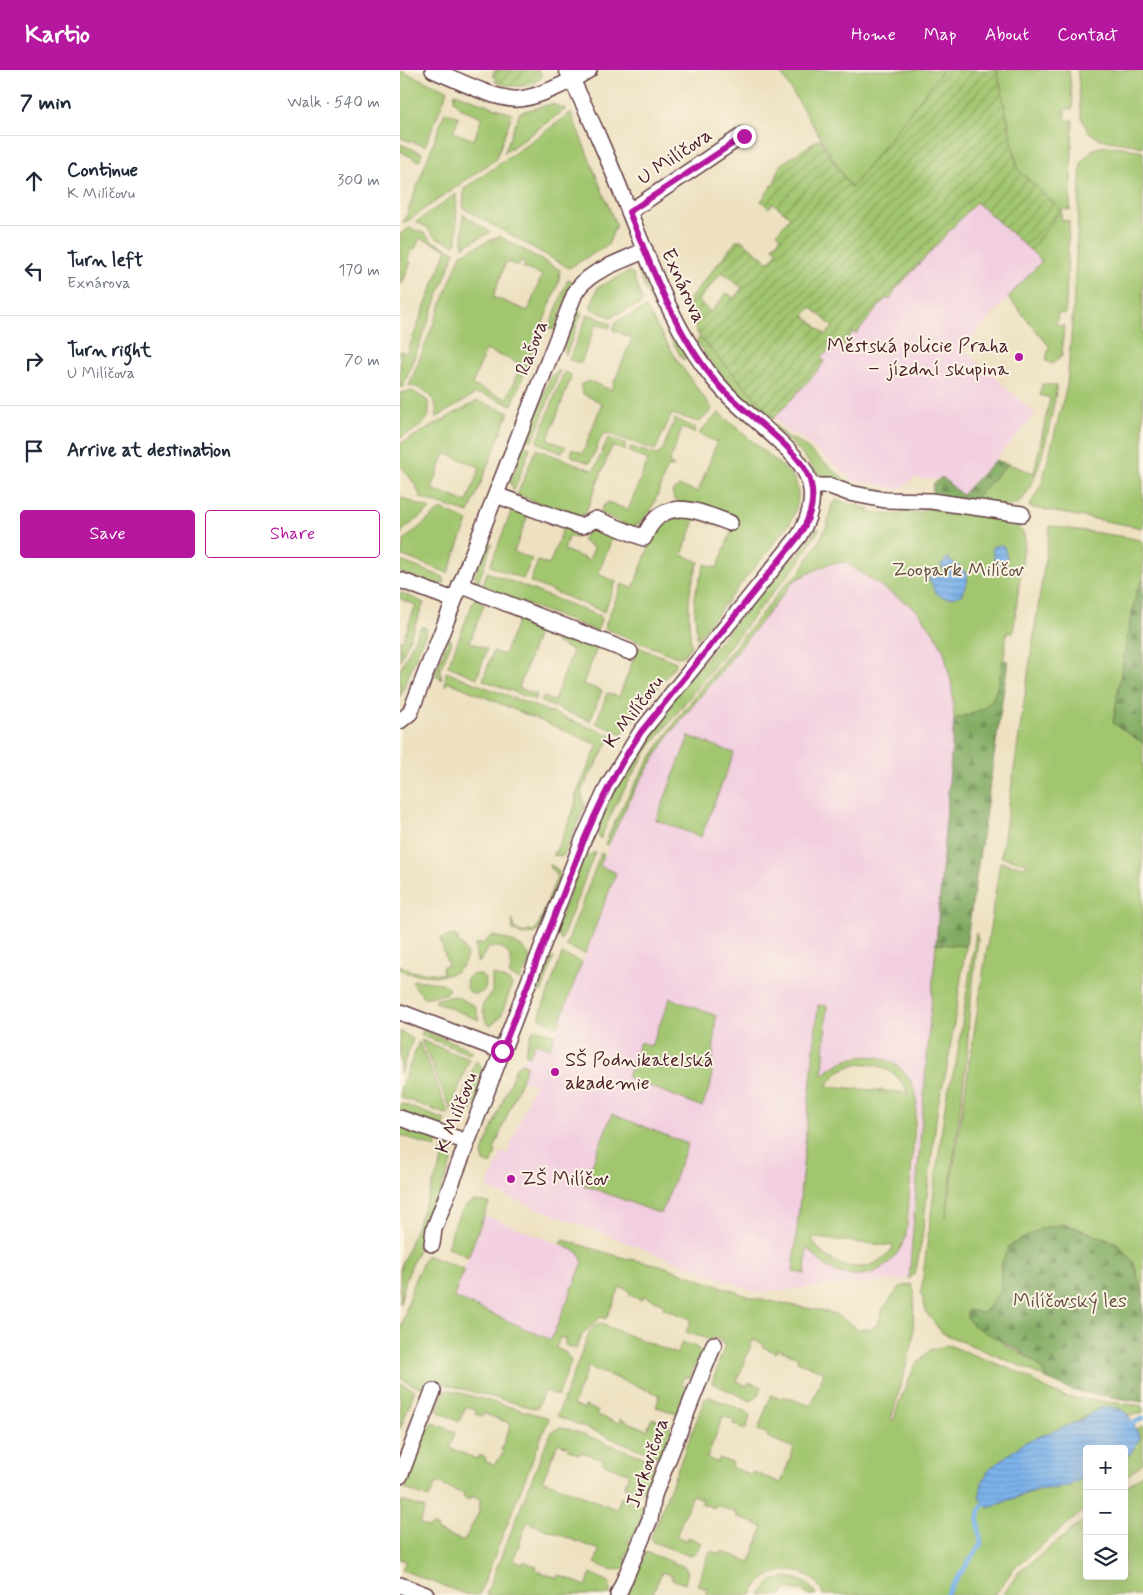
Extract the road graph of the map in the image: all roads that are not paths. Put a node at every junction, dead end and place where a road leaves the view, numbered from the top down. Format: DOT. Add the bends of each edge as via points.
graph roads {
  1 [pos="432,70"];
  2 [pos="589,70"];
  3 [pos="570,75"];
  4 [pos="744,136"];
  5 [pos="629,212"];
  6 [pos="645,250"];
  7 [pos="811,486"];
  8 [pos="496,495"];
  9 [pos="1022,514"];
  10 [pos="730,523"];
  11 [pos="400,580"];
  12 [pos="460,586"];
  13 [pos="454,600"];
  14 [pos="630,652"];
  15 [pos="400,720"];
  16 [pos="400,1012"];
  17 [pos="502,1051"];
  18 [pos="400,1118"];
  19 [pos="467,1142"];
  20 [pos="432,1244"];
  21 [pos="714,1344"];
  22 [pos="433,1391"];
  23 [pos="400,1476"];
  24 [pos="400,1585"];
  25 [pos="426,1595"];
  26 [pos="618,1595"];
  1 -- 3 [label="street" via="513,99 536,94"];
  2 -- 3 [label="street"];
  3 -- 5 [label="street, Exnárova"];
  4 -- 5 [label="street, U Milíčova"];
  5 -- 6 [label="street, Exnárova"];
  6 -- 7 [label="street, Exnárova" via="668,306 704,367 728,396 795,456 805,469"];
  6 -- 8 [label="street, Rašova" via="579,286"];
  7 -- 9 [label="street" via="830,486 885,500 931,501"];
  7 -- 17 [label="street, K Milíčovu" via="812,508 799,536 641,732 609,784"];
  8 -- 10 [label="street" via="577,525 596,519 644,538 655,517 672,510 699,511"];
  8 -- 12 [label="street, Rašova"];
  11 -- 13 [label="street"];
  12 -- 13 [label="street, Rašova"];
  12 -- 14 [label="street"];
  13 -- 15 [label="street, Rašova" via="410,713"];
  16 -- 17 [label="street"];
  17 -- 19 [label="street, K Milíčovu"];
  18 -- 19 [label="street"];
  19 -- 20 [label="street, K Milíčovu" via="434,1229"];
  21 -- 26 [label="street, Jurkovičova" via="654,1495 650,1519"];
  22 -- 23 [label="street"];
  24 -- 25 [label="street"];
}
